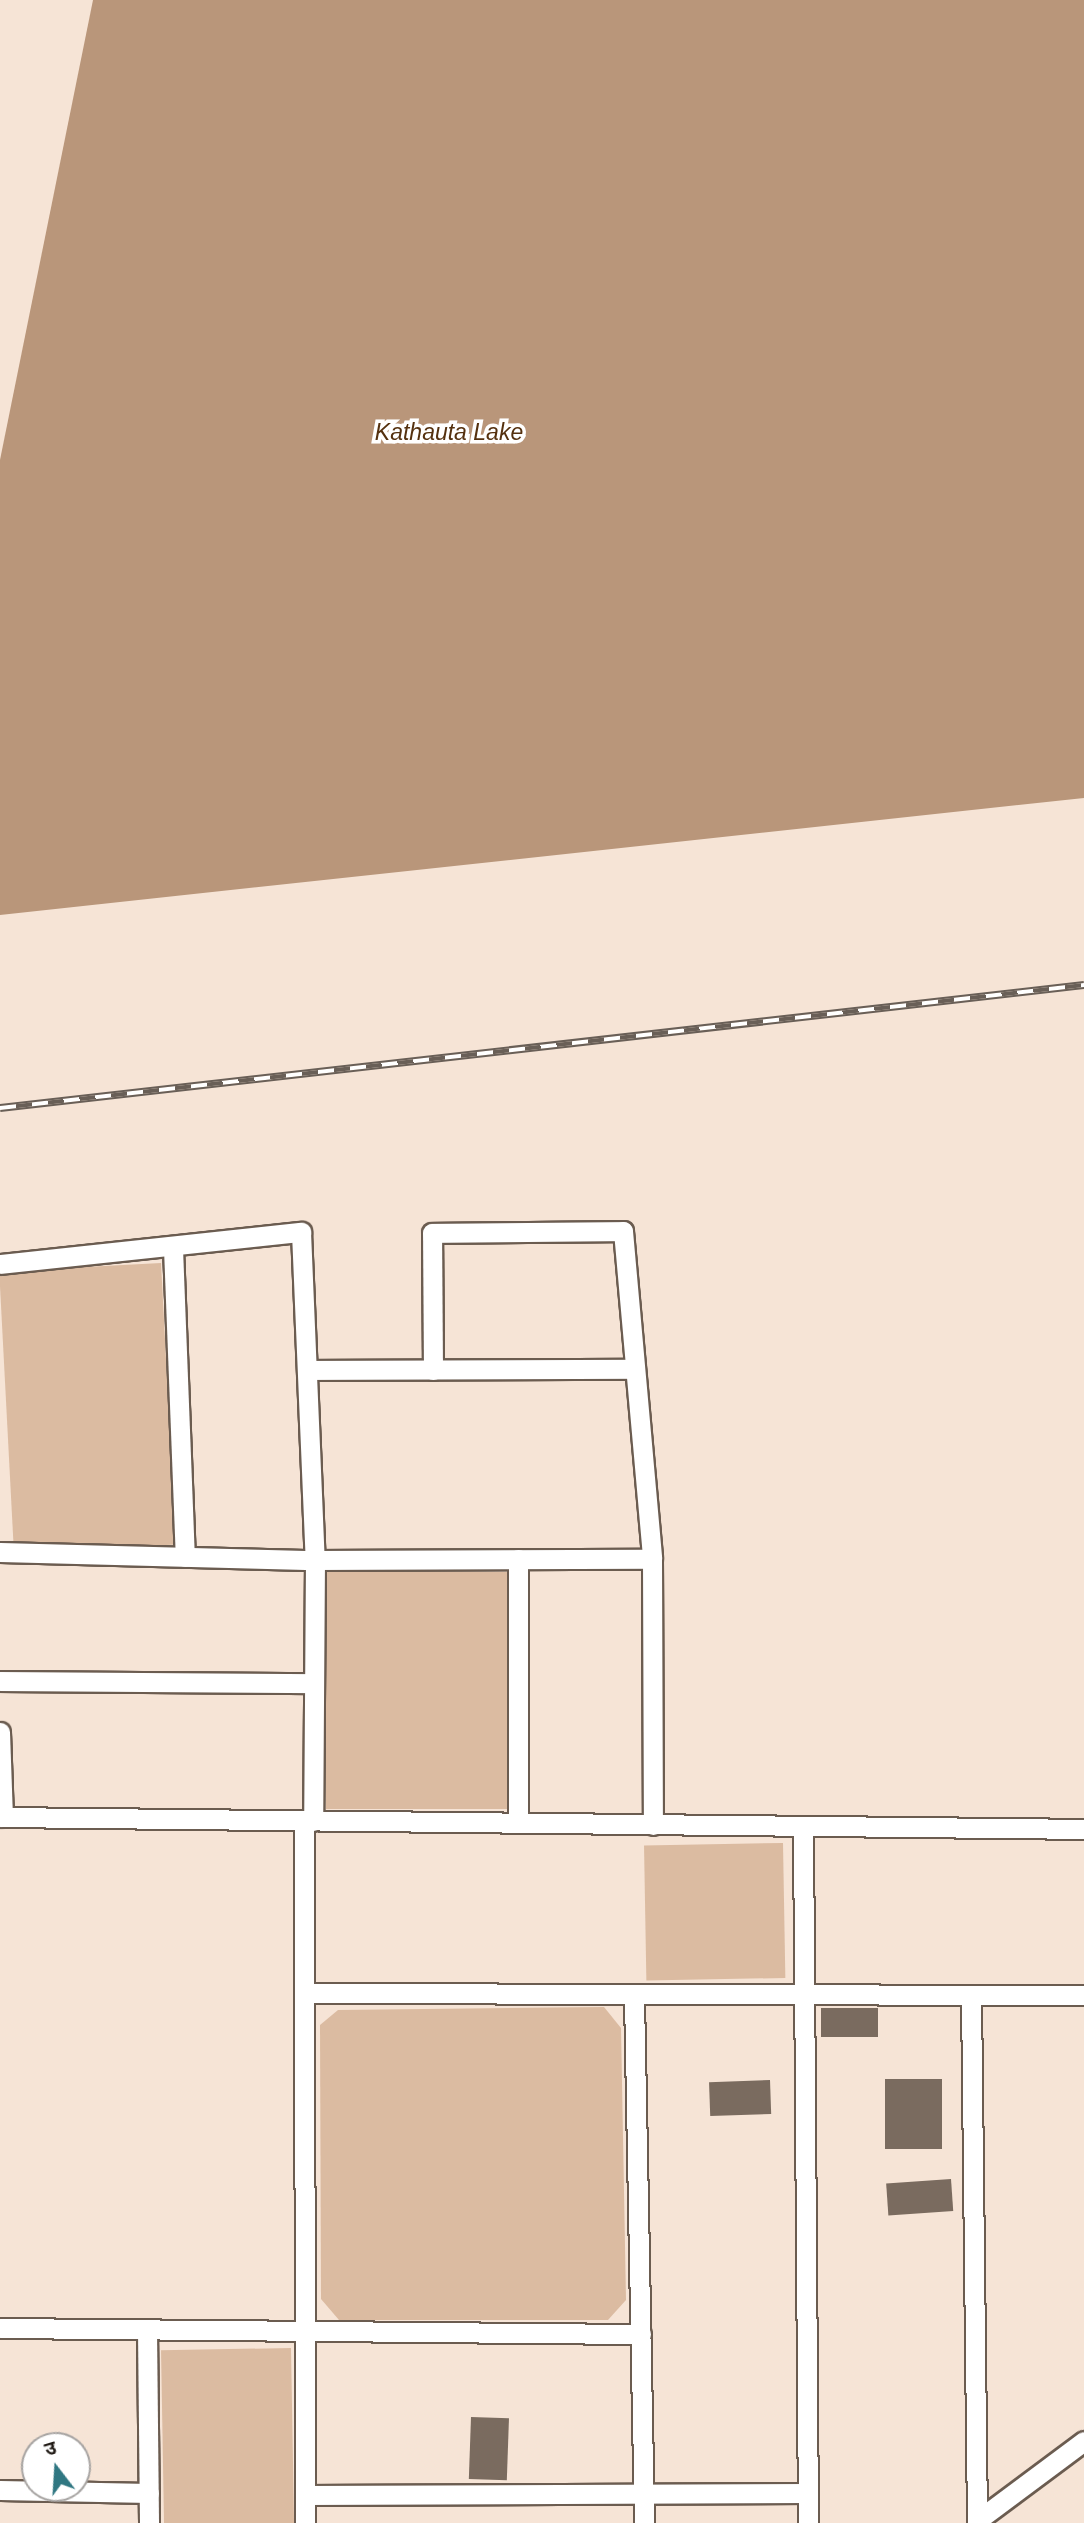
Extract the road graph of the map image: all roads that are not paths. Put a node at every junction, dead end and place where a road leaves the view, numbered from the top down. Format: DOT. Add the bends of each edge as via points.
graph roads {
  1 [pos="173,1248"];
  2 [pos="0,1264"];
  3 [pos="635,1369"];
  4 [pos="307,1370"];
  5 [pos="433,1370"];
  6 [pos="0,1552"];
  7 [pos="185,1557"];
  8 [pos="518,1559"];
  9 [pos="652,1559"];
  10 [pos="315,1560"];
  11 [pos="0,1681"];
  12 [pos="314,1683"];
  13 [pos="0,1732"];
  14 [pos="2,1817"];
  15 [pos="308,1821"];
  16 [pos="518,1823"];
  17 [pos="653,1825"];
  18 [pos="803,1826"];
  19 [pos="1084,1829"];
  20 [pos="304,1993"];
  21 [pos="806,1993"];
  22 [pos="971,1995"];
  23 [pos="1084,1995"];
  24 [pos="635,1996"];
  25 [pos="0,2328"];
  26 [pos="147,2330"];
  27 [pos="305,2333"];
  28 [pos="641,2334"];
  29 [pos="1084,2441"];
  30 [pos="0,2490"];
  31 [pos="149,2493"];
  32 [pos="644,2493"];
  33 [pos="808,2493"];
  34 [pos="305,2495"];
  35 [pos="978,2521"];
  36 [pos="149,2523"];
  37 [pos="305,2523"];
  38 [pos="645,2523"];
  39 [pos="808,2523"];
  1 -- 2 [label="street"];
  1 -- 4 [label="street" via="300,1232"];
  1 -- 7 [label="street"];
  3 -- 5 [label="street"];
  3 -- 5 [label="street" via="624,1231 432,1233"];
  3 -- 9 [label="street"];
  4 -- 5 [label="street"];
  4 -- 10 [label="street"];
  6 -- 7 [label="street"];
  7 -- 10 [label="street"];
  8 -- 9 [label="street"];
  8 -- 10 [label="street"];
  8 -- 16 [label="street"];
  9 -- 17 [label="street"];
  10 -- 12 [label="street"];
  11 -- 12 [label="street"];
  12 -- 15 [label="street"];
  13 -- 14 [label="street"];
  14 -- 15 [label="street"];
  15 -- 16 [label="street"];
  15 -- 20 [label="street"];
  16 -- 17 [label="street"];
  17 -- 18 [label="street"];
  18 -- 19 [label="street"];
  18 -- 21 [label="street"];
  20 -- 24 [label="street"];
  20 -- 27 [label="street"];
  21 -- 22 [label="street"];
  21 -- 24 [label="street"];
  21 -- 33 [label="street"];
  22 -- 23 [label="street"];
  22 -- 35 [label="street"];
  24 -- 28 [label="street"];
  25 -- 26 [label="street"];
  26 -- 27 [label="street"];
  26 -- 31 [label="street"];
  27 -- 28 [label="street"];
  27 -- 34 [label="street"];
  28 -- 32 [label="street"];
  29 -- 35 [label="street"];
  30 -- 31 [label="street"];
  31 -- 36 [label="street"];
  32 -- 33 [label="street"];
  32 -- 34 [label="street"];
  32 -- 38 [label="street"];
  33 -- 39 [label="street"];
  34 -- 37 [label="street"];
}
